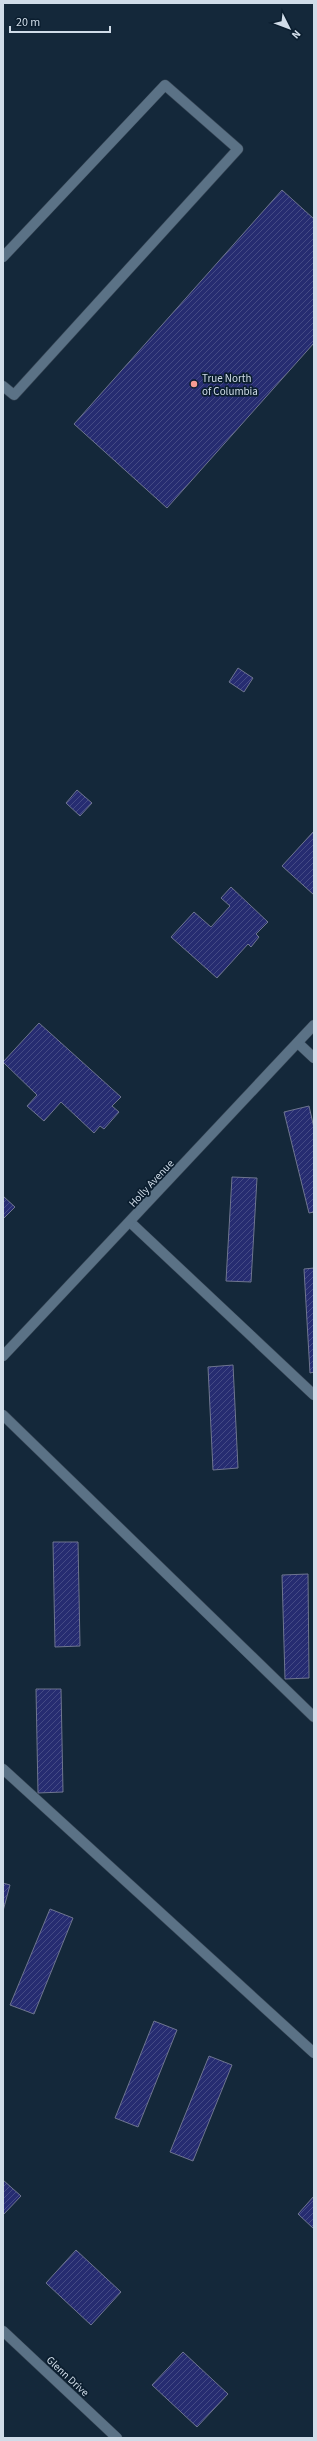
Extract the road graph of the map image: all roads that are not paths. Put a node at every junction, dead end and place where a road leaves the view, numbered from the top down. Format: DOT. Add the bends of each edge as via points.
graph roads {
  1 [pos="3,257"];
  2 [pos="3,386"];
  3 [pos="314,1025"];
  4 [pos="298,1043"];
  5 [pos="314,1058"];
  6 [pos="130,1222"];
  7 [pos="3,1356"];
  8 [pos="314,1395"];
  9 [pos="3,1414"];
  10 [pos="314,1717"];
  11 [pos="3,1769"];
  12 [pos="314,2053"];
  13 [pos="3,2331"];
  14 [pos="117,2438"];
  1 -- 2 [label="street" via="164,85 238,149 14,395"];
  3 -- 4 [label="street, Holly Avenue"];
  4 -- 5 [label="street"];
  4 -- 6 [label="street, Holly Avenue"];
  6 -- 7 [label="street, Holly Avenue"];
  6 -- 8 [label="street"];
  9 -- 10 [label="street"];
  11 -- 12 [label="street"];
  13 -- 14 [label="street, Glenn Drive"];
}
